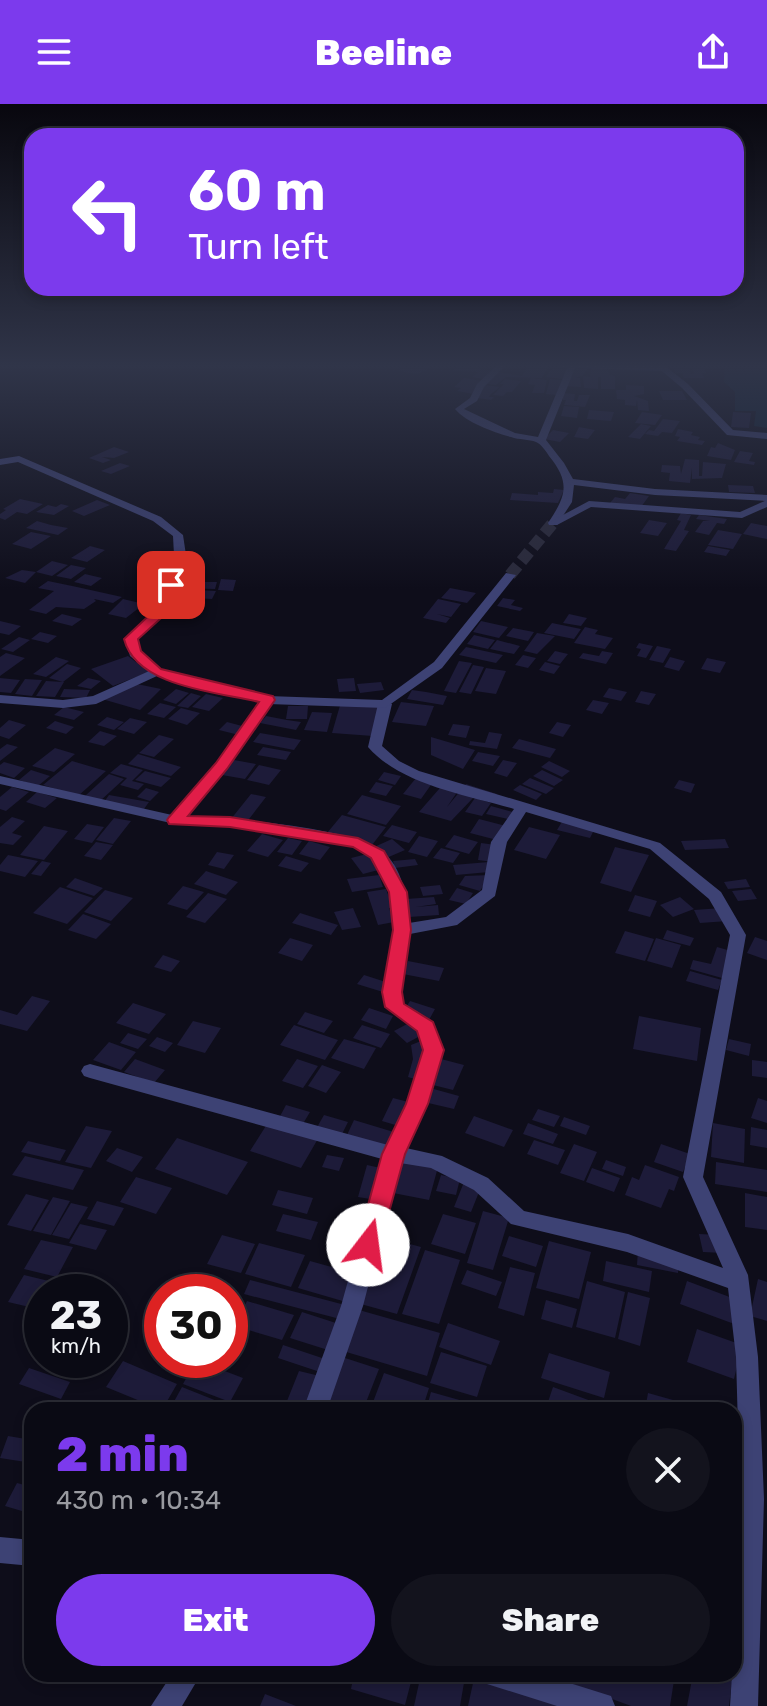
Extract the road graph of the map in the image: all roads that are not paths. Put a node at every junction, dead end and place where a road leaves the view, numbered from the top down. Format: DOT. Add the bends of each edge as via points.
graph roads {
  1 [pos="541,440"];
  2 [pos="0,453"];
  3 [pos="13,458"];
  4 [pos="0,462"];
  5 [pos="567,481"];
  6 [pos="767,501"];
  7 [pos="510,575"];
  8 [pos="156,672"];
  9 [pos="0,699"];
  10 [pos="268,700"];
  11 [pos="385,704"];
  12 [pos="0,780"];
  13 [pos="522,808"];
  14 [pos="175,820"];
  15 [pos="402,930"];
  16 [pos="90,1071"];
  17 [pos="393,1154"];
  18 [pos="738,1282"];
  19 [pos="318,1402"];
  20 [pos="0,1550"];
  21 [pos="24,1552"];
  22 [pos="182,1682"];
  23 [pos="523,1682"];
  24 [pos="165,1706"];
  25 [pos="601,1706"];
  26 [pos="744,1706"];
  1 -- 5 [label="street"];
  2 -- 3 [label="street"];
  3 -- 4 [label="street"];
  3 -- 8 [label="street" via="157,519 178,535 180,555 165,607 131,639 134,653"];
  5 -- 6 [label="street"];
  5 -- 6 [label="street" via="569,495 553,523 589,504 742,515"];
  7 -- 11 [label="street" via="438,665"];
  8 -- 9 [label="street" via="96,700 63,704"];
  8 -- 10 [label="street"];
  10 -- 11 [label="street"];
  10 -- 14 [label="street" via="222,766"];
  11 -- 13 [label="street" via="375,747 394,764"];
  12 -- 14 [label="street"];
  13 -- 15 [label="street" via="499,842 489,892 451,921"];
  13 -- 18 [label="street" via="655,846 715,896 738,935 693,1177"];
  14 -- 15 [label="street" via="230,822 358,843 378,855 388,870 398,892"];
  15 -- 17 [label="street" via="392,992 395,1007 426,1027 434,1050"];
  16 -- 17 [label="street"];
  17 -- 18 [label="street" via="435,1161 481,1184 518,1218 628,1243"];
  17 -- 19 [label="street" via="352,1306"];
  18 -- 26 [label="street" via="747,1357 752,1499"];
  20 -- 21 [label="street"];
  22 -- 24 [label="street"];
  23 -- 25 [label="street"];
}
